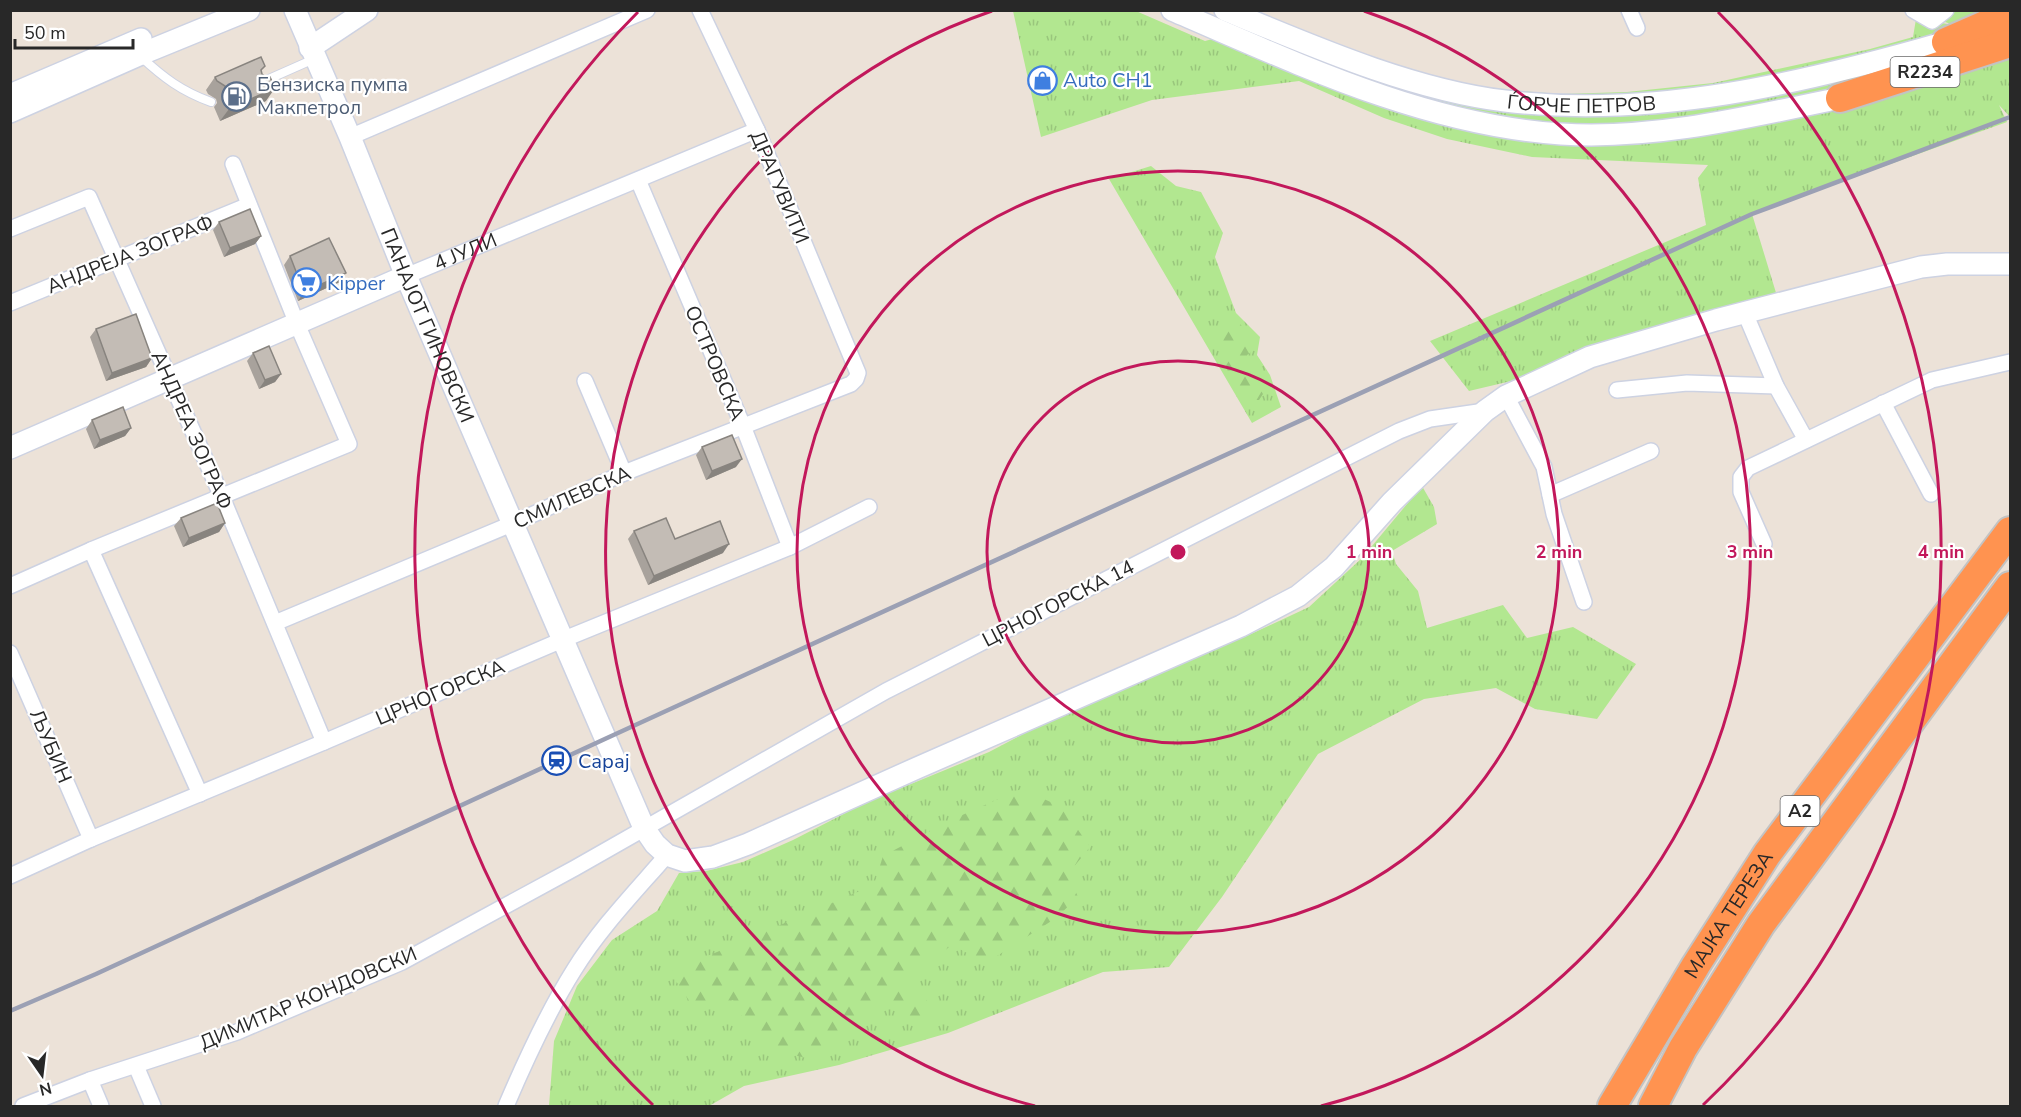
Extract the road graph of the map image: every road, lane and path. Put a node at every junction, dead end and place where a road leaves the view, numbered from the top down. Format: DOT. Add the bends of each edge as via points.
graph roads {
  1 [pos="211,10"];
  2 [pos="249,10"];
  3 [pos="295,10"];
  4 [pos="367,10"];
  5 [pos="647,10"];
  6 [pos="700,10"];
  7 [pos="1172,10"];
  8 [pos="1226,10"];
  9 [pos="1629,10"];
  10 [pos="1913,10"];
  11 [pos="1946,10"];
  12 [pos="2010,14"];
  13 [pos="2010,21"];
  14 [pos="1637,28"];
  15 [pos="1946,42"];
  16 [pos="2010,43"];
  17 [pos="313,53"];
  18 [pos="139,55"];
  19 [pos="2010,65"];
  20 [pos="258,84"];
  21 [pos="10,95"];
  22 [pos="1840,98"];
  23 [pos="211,102"];
  24 [pos="10,112"];
  25 [pos="757,130"];
  26 [pos="350,137"];
  27 [pos="233,164"];
  28 [pos="638,180"];
  29 [pos="249,205"];
  30 [pos="10,229"];
  31 [pos="117,259"];
  32 [pos="2010,264"];
  33 [pos="406,276"];
  34 [pos="10,303"];
  35 [pos="1745,313"];
  36 [pos="297,324"];
  37 [pos="2010,362"];
  38 [pos="854,366"];
  39 [pos="170,380"];
  40 [pos="585,381"];
  41 [pos="1776,386"];
  42 [pos="1617,390"];
  43 [pos="1506,396"];
  44 [pos="1883,403"];
  45 [pos="1485,411"];
  46 [pos="742,426"];
  47 [pos="1806,440"];
  48 [pos="10,448"];
  49 [pos="1651,451"];
  50 [pos="624,473"];
  51 [pos="1931,494"];
  52 [pos="1550,495"];
  53 [pos="222,497"];
  54 [pos="869,507"];
  55 [pos="514,523"];
  56 [pos="2010,531"];
  57 [pos="1764,544"];
  58 [pos="790,547"];
  59 [pos="91,550"];
  60 [pos="10,586"];
  61 [pos="2010,586"];
  62 [pos="1584,602"];
  63 [pos="275,623"];
  64 [pos="562,640"];
  65 [pos="10,653"];
  66 [pos="324,742"];
  67 [pos="200,794"];
  68 [pos="644,828"];
  69 [pos="90,839"];
  70 [pos="668,855"];
  71 [pos="10,876"];
  72 [pos="136,1066"];
  73 [pos="90,1080"];
  74 [pos="23,1107"];
  75 [pos="101,1107"];
  76 [pos="153,1107"];
  77 [pos="507,1107"];
  78 [pos="1612,1107"];
  79 [pos="1653,1107"];
  1 -- 21 [label="main road"];
  2 -- 18 [label="main road"];
  3 -- 17 [label="main road, ПАНАЈОТ ГИНОВСКИ"];
  4 -- 17 [label="main road"];
  5 -- 26 [label="street"];
  6 -- 25 [label="street, ДРАГУВИТИ"];
  7 -- 22 [label="main road, ЃОРЧЕ ПЕТРОВ / R2234" via="1355,86 1440,114 1525,131 1590,135 1666,130"];
  8 -- 15 [label="main road, ЃОРЧЕ ПЕТРОВ / R2234" via="1384,72 1434,87 1504,101 1563,106 1628,105 1709,96 1799,80"];
  9 -- 14 [label="street"];
  10 -- 11 [label="street" via="1932,21"];
  12 -- 15 [label="highway, R2234"];
  13 -- 15 [label="highway, R2234"];
  16 -- 22 [label="highway, R2234"];
  17 -- 20 [label="lane"];
  17 -- 26 [label="main road, ПАНАЈОТ ГИНОВСКИ"];
  18 -- 23 [label="lane" via="187,94"];
  18 -- 24 [label="main road"];
  19 -- 22 [label="highway, R2234"];
  25 -- 28 [label="street, 4 ЈУЛИ"];
  25 -- 38 [label="street, ДРАГУВИТИ"];
  26 -- 33 [label="main road, ПАНАЈОТ ГИНОВСКИ"];
  27 -- 29 [label="street"];
  28 -- 33 [label="street, 4 ЈУЛИ"];
  28 -- 46 [label="street, ОСТРОВСКА"];
  29 -- 31 [label="street, АНДРЕЈА ЗОГРАФ"];
  29 -- 36 [label="street"];
  30 -- 31 [label="street, АНДРЕА ЗОГРАФ" via="89,197"];
  31 -- 34 [label="street, АНДРЕЈА ЗОГРАФ"];
  31 -- 39 [label="street, АНДРЕА ЗОГРАФ"];
  32 -- 35 [label="main road" via="1921,267"];
  33 -- 36 [label="main road, 4 ЈУЛИ"];
  33 -- 55 [label="main road, ПАНАЈОТ ГИНОВСКИ"];
  35 -- 41 [label="street"];
  35 -- 43 [label="main road" via="1590,357"];
  36 -- 39 [label="main road, 4 ЈУЛИ"];
  36 -- 53 [label="street" via="349,444"];
  37 -- 44 [label="street" via="1932,380"];
  38 -- 46 [label="street, СМИЛЕВСКА" via="858,373 851,384"];
  39 -- 48 [label="main road, 4 ЈУЛИ"];
  39 -- 53 [label="street, АНДРЕА ЗОГРАФ"];
  40 -- 50 [label="street"];
  41 -- 42 [label="street" via="1687,383"];
  41 -- 47 [label="street"];
  43 -- 45 [label="main road"];
  43 -- 52 [label="street" via="1544,467"];
  44 -- 47 [label="street"];
  44 -- 51 [label="street"];
  45 -- 68 [label="street, ЦРНОГОРСКА 14" via="1430,419 1371,444 886,691"];
  45 -- 70 [label="main road" via="1392,502 1334,567 1298,596 1241,626 748,844 713,857 686,861"];
  46 -- 50 [label="street, СМИЛЕВСКА"];
  46 -- 58 [label="street, ОСТРОВСКА"];
  47 -- 57 [label="street" via="1748,468 1741,477 1740,492"];
  49 -- 52 [label="street"];
  50 -- 55 [label="street, СМИЛЕВСКА"];
  52 -- 62 [label="street"];
  53 -- 59 [label="street"];
  53 -- 63 [label="street, АНДРЕА ЗОГРАФ"];
  54 -- 58 [label="street, ЦРНОГОРСКА"];
  55 -- 63 [label="street, СМИЛЕВСКА"];
  55 -- 64 [label="main road, ПАНАЈОТ ГИНОВСКИ"];
  56 -- 78 [label="highway, МАЈКА ТЕРЕЗА / A2" via="1767,855"];
  58 -- 64 [label="street, ЦРНОГОРСКА"];
  59 -- 60 [label="street"];
  59 -- 67 [label="street"];
  61 -- 79 [label="highway, МАЈКА ТЕРЕЗА / A2" via="1761,924 1683,1048"];
  63 -- 66 [label="street, АНДРЕА ЗОГРАФ"];
  64 -- 66 [label="street, ЦРНОГОРСКА"];
  64 -- 68 [label="main road, ПАНАЈОТ ГИНОВСКИ"];
  65 -- 69 [label="street, ЉУБИН"];
  66 -- 67 [label="street, ЦРНОГОРСКА"];
  67 -- 69 [label="street, ЦРНОГОРСКА"];
  68 -- 70 [label="main road, ПАНАЈОТ ГИНОВСКИ"];
  68 -- 72 [label="street, ДИМИТАР КОНДОВСКИ" via="402,962 237,1032"];
  69 -- 71 [label="street, ЦРНОГОРСКА"];
  70 -- 77 [label="street" via="574,969 525,1061"];
  72 -- 73 [label="street, ДИМИТАР КОНДОВСКИ"];
  72 -- 76 [label="street"];
  73 -- 74 [label="street, ДИМИТАР КОНДОВСКИ"];
  73 -- 75 [label="street"];
}
